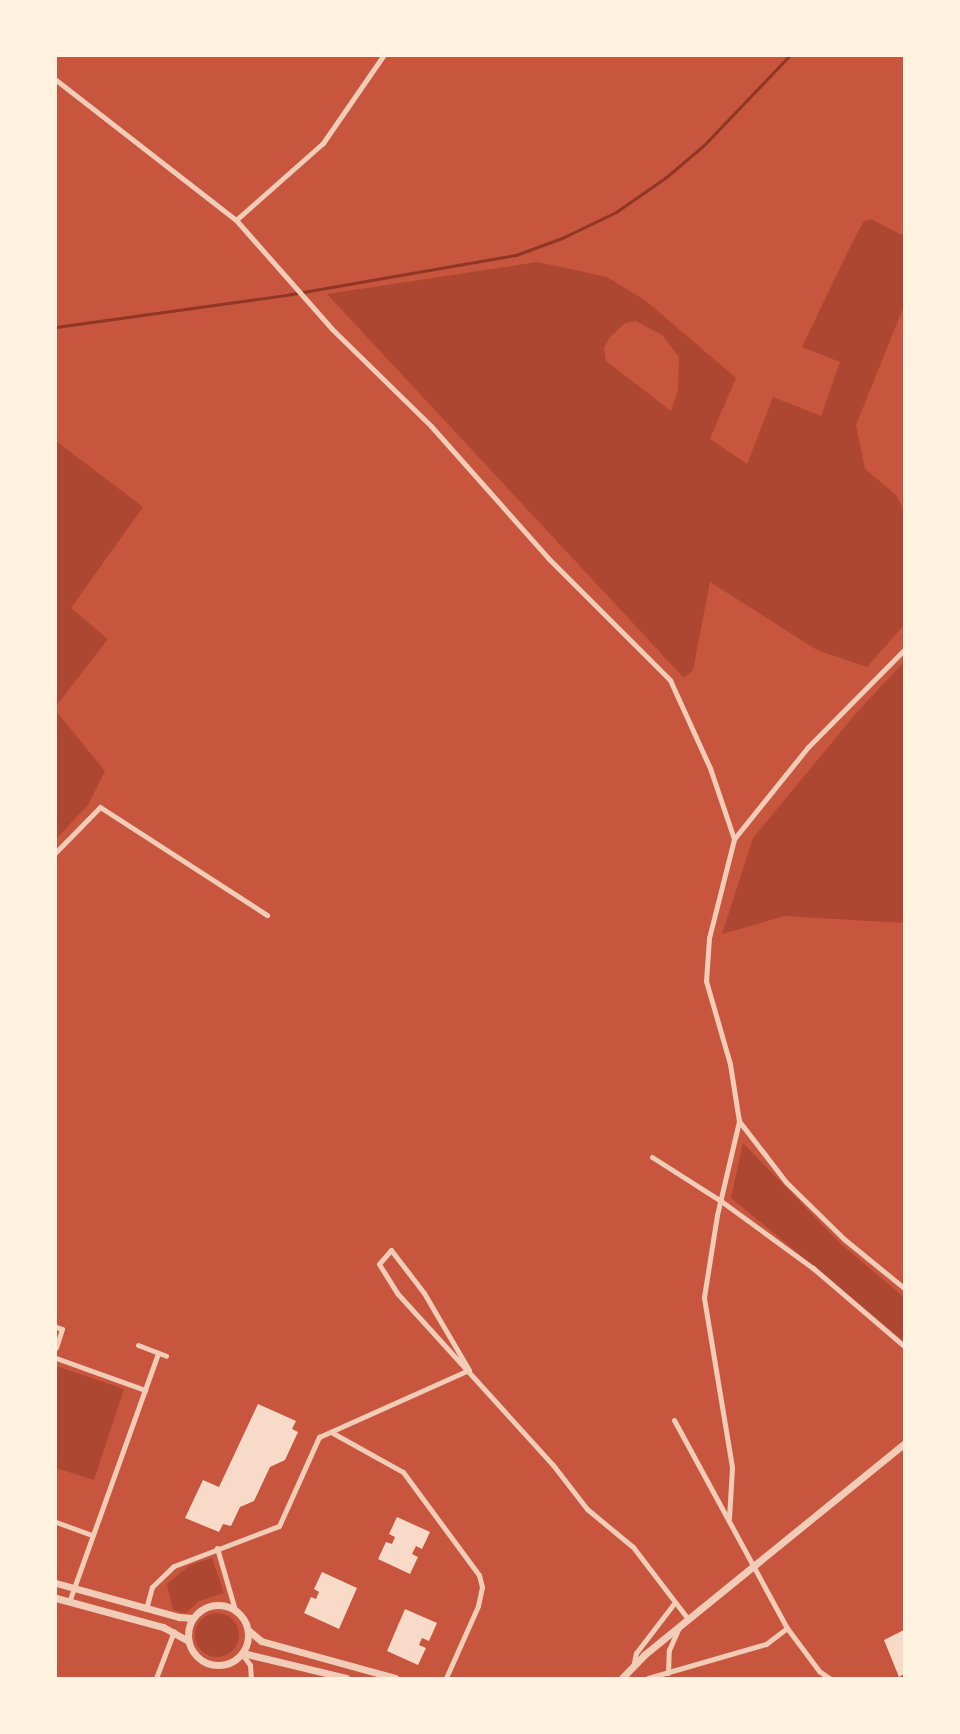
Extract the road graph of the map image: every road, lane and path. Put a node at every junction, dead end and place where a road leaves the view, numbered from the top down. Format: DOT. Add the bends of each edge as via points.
graph roads {
  1 [pos="383,56"];
  2 [pos="56,80"];
  3 [pos="236,220"];
  4 [pos="904,650"];
  5 [pos="734,839"];
  6 [pos="56,852"];
  7 [pos="267,915"];
  8 [pos="739,1121"];
  9 [pos="652,1157"];
  10 [pos="721,1201"];
  11 [pos="904,1288"];
  12 [pos="56,1328"];
  13 [pos="138,1345"];
  14 [pos="904,1346"];
  15 [pos="56,1348"];
  16 [pos="158,1353"];
  17 [pos="166,1356"];
  18 [pos="56,1358"];
  19 [pos="469,1370"];
  20 [pos="145,1390"];
  21 [pos="674,1420"];
  22 [pos="331,1432"];
  23 [pos="904,1444"];
  24 [pos="729,1518"];
  25 [pos="56,1522"];
  26 [pos="92,1535"];
  27 [pos="217,1548"];
  28 [pos="751,1568"];
  29 [pos="56,1583"];
  30 [pos="73,1588"];
  31 [pos="56,1598"];
  32 [pos="69,1602"];
  33 [pos="675,1602"];
  34 [pos="146,1609"];
  35 [pos="235,1610"];
  36 [pos="193,1618"];
  37 [pos="685,1622"];
  38 [pos="787,1628"];
  39 [pos="248,1629"];
  40 [pos="174,1631"];
  41 [pos="188,1641"];
  42 [pos="242,1653"];
  43 [pos="633,1666"];
  44 [pos="668,1672"];
  45 [pos="156,1678"];
  46 [pos="253,1678"];
  47 [pos="346,1678"];
  48 [pos="395,1678"];
  49 [pos="446,1678"];
  50 [pos="622,1678"];
  51 [pos="648,1678"];
  52 [pos="829,1678"];
  1 -- 3 [label="street" via="322,143"];
  2 -- 3 [label="street"];
  3 -- 5 [label="street" via="310,303 431,426 548,558 669,680 710,768"];
  4 -- 5 [label="street" via="808,747"];
  5 -- 8 [label="street" via="709,938 706,981 730,1064"];
  6 -- 7 [label="street" via="100,807"];
  8 -- 10 [label="street"];
  8 -- 11 [label="street" via="786,1182 844,1239"];
  9 -- 10 [label="street"];
  10 -- 14 [label="street" via="813,1268"];
  10 -- 24 [label="street" via="704,1298 732,1467"];
  12 -- 15 [label="street" via="62,1329"];
  13 -- 16 [label="street"];
  16 -- 17 [label="street"];
  16 -- 20 [label="street"];
  18 -- 20 [label="street"];
  19 -- 19 [label="street" via="397,1293 379,1264 391,1250 424,1293"];
  19 -- 22 [label="street"];
  19 -- 33 [label="street" via="587,1509 633,1547"];
  20 -- 26 [label="street"];
  21 -- 24 [label="street"];
  22 -- 27 [label="street" via="319,1437 279,1526"];
  22 -- 49 [label="street" via="403,1472 479,1575 482,1587 478,1606"];
  23 -- 28 [label="street"];
  24 -- 28 [label="street"];
  25 -- 26 [label="street"];
  26 -- 30 [label="street"];
  27 -- 34 [label="street" via="186,1559 162,1574 152,1587"];
  27 -- 35 [label="street"];
  28 -- 37 [label="street"];
  28 -- 38 [label="street"];
  29 -- 30 [label="street"];
  30 -- 32 [label="street"];
  30 -- 34 [label="street"];
  31 -- 32 [label="street"];
  32 -- 40 [label="street"];
  33 -- 37 [label="street"];
  33 -- 43 [label="street" via="636,1653"];
  34 -- 36 [label="street"];
  35 -- 36 [label="street" via="217,1605"];
  35 -- 39 [label="street"];
  36 -- 41 [label="street"];
  37 -- 43 [label="street"];
  37 -- 44 [label="street" via="669,1650"];
  38 -- 44 [label="street" via="766,1644"];
  38 -- 52 [label="street" via="819,1671"];
  39 -- 42 [label="street"];
  39 -- 48 [label="street" via="261,1641"];
  40 -- 41 [label="street"];
  40 -- 45 [label="street"];
  41 -- 42 [label="street" via="198,1659 207,1664 227,1665"];
  42 -- 46 [label="street"];
  42 -- 47 [label="street"];
  43 -- 50 [label="street"];
  44 -- 51 [label="street"];
}
